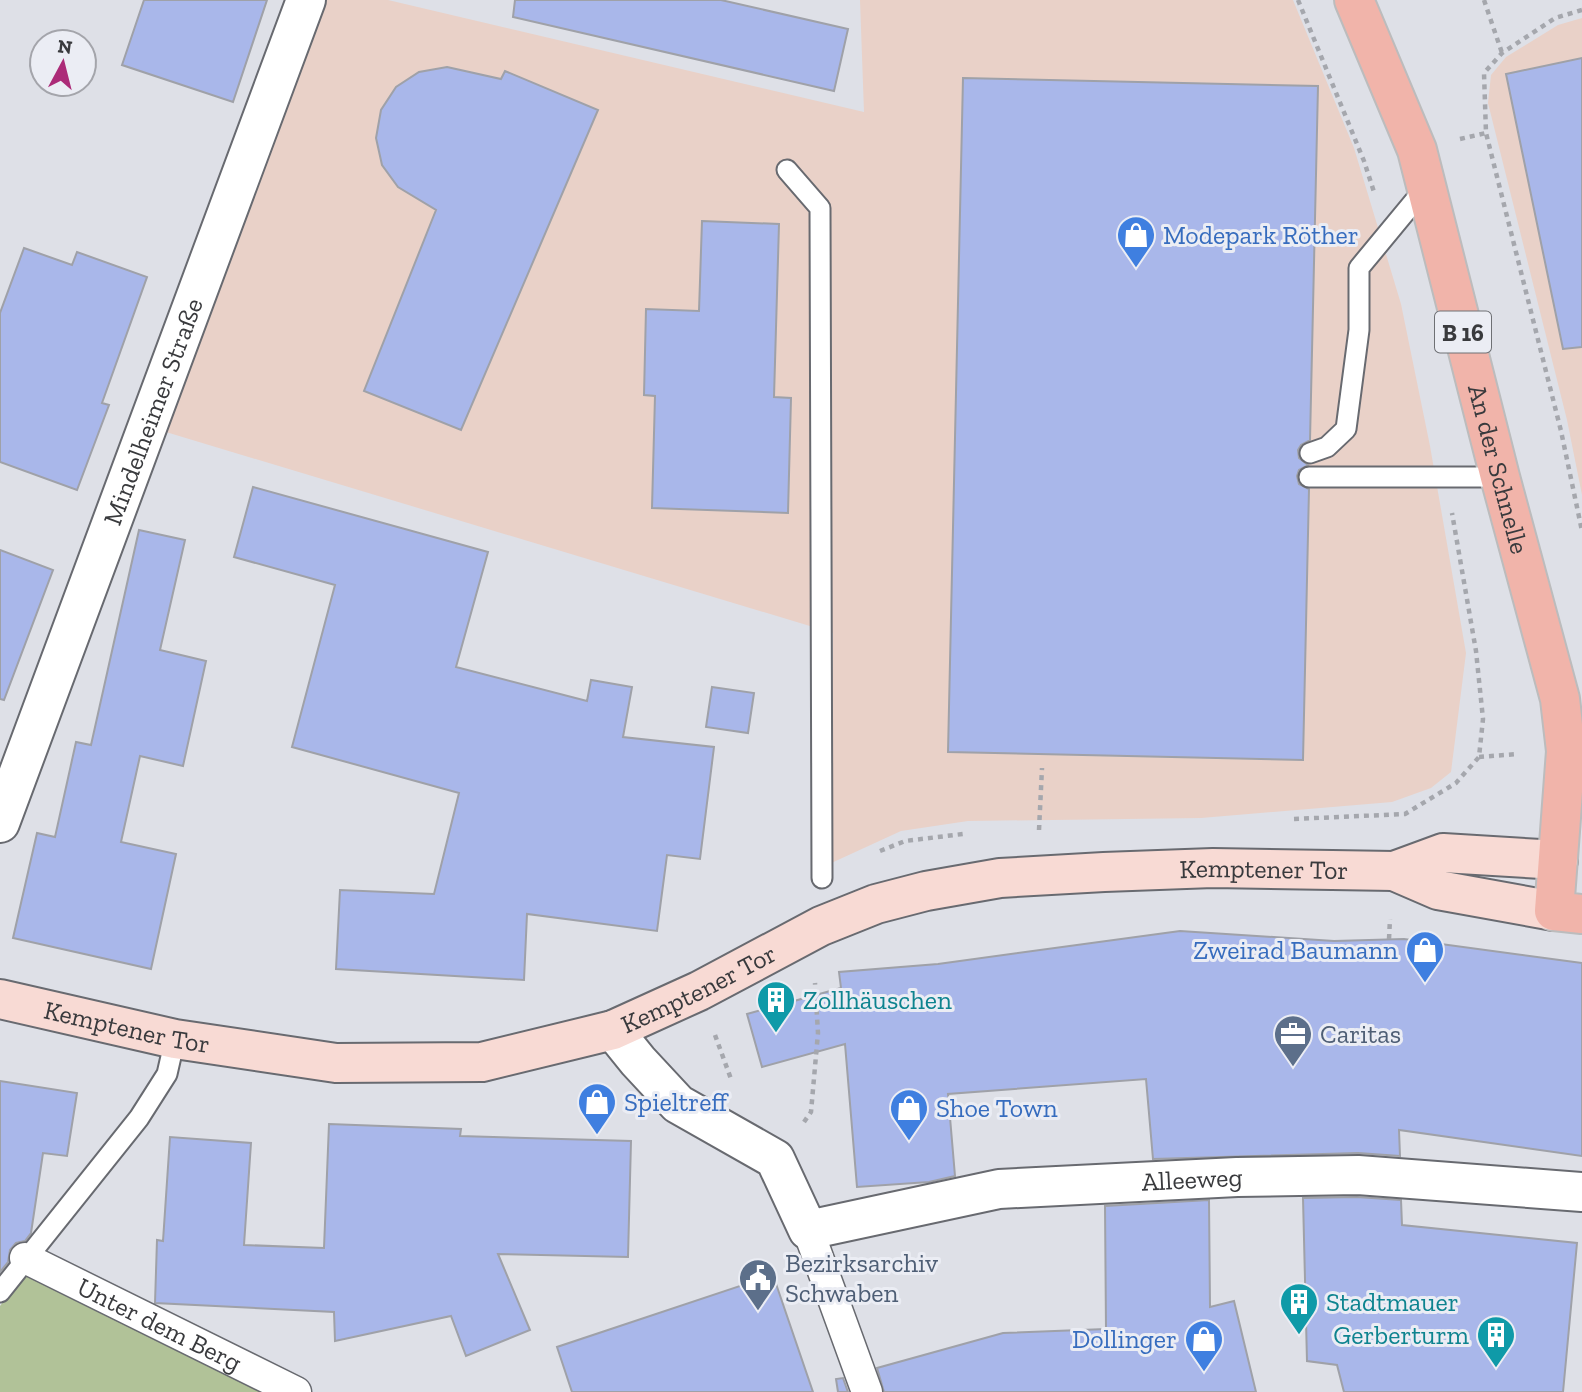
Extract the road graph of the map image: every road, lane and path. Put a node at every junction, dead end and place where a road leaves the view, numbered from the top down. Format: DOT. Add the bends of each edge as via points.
graph roads {
  1 [pos="306,0"];
  2 [pos="1298,0"];
  3 [pos="1353,0"];
  4 [pos="1484,0"];
  5 [pos="1582,9"];
  6 [pos="1502,53"];
  7 [pos="787,170"];
  8 [pos="1427,186"];
  9 [pos="1388,236"];
  10 [pos="1310,453"];
  11 [pos="1309,477"];
  12 [pos="1446,477"];
  13 [pos="1500,477"];
  14 [pos="1582,531"];
  15 [pos="1042,768"];
  16 [pos="1292,820"];
  17 [pos="0,823"];
  18 [pos="1053,830"];
  19 [pos="1027,831"];
  20 [pos="1039,831"];
  21 [pos="967,833"];
  22 [pos="1570,861"];
  23 [pos="1394,871"];
  24 [pos="822,878"];
  25 [pos="1568,912"];
  26 [pos="814,985"];
  27 [pos="699,991"];
  28 [pos="0,999"];
  29 [pos="613,1030"];
  30 [pos="175,1039"];
  31 [pos="732,1080"];
  32 [pos="775,1159"];
  33 [pos="1582,1192"];
  34 [pos="808,1230"];
  35 [pos="25,1258"];
  36 [pos="0,1292"];
  37 [pos="296,1392"];
  38 [pos="867,1392"];
  1 -- 17 [label="street, Mindelheimer Straße"];
  2 -- 9 [label="path" via="1364,161"];
  3 -- 8 [label="main road, An der Schnelle / B 16" via="1417,150"];
  4 -- 6 [label="path"];
  5 -- 6 [label="path" via="1555,18"];
  6 -- 14 [label="path" via="1484,73 1486,133"];
  7 -- 24 [label="lane" via="820,208"];
  8 -- 9 [label="lane"];
  8 -- 13 [label="main road, An der Schnelle / B 16"];
  9 -- 10 [label="lane" via="1359,268 1359,330 1346,429 1327,447"];
  11 -- 12 [label="lane"];
  12 -- 13 [label="lane"];
  12 -- 16 [label="path" via="1476,651 1483,719 1479,757 1457,783 1405,814"];
  13 -- 22 [label="main road, An der Schnelle / B 16" via="1560,699"];
  15 -- 20 [label="path"];
  18 -- 20 [label="path"];
  19 -- 20 [label="path"];
  21 -- 24 [label="path" via="905,841"];
  22 -- 23 [label="main road, Kemptener Tor" via="1443,853"];
  22 -- 25 [label="main road, An der Schnelle / B 16"];
  23 -- 25 [label="main road, Kemptener Tor" via="1438,890"];
  23 -- 27 [label="main road, Kemptener Tor" via="1213,868 1000,878 876,904 803,934"];
  26 -- 32 [label="path" via="818,1033 811,1112"];
  27 -- 29 [label="main road, Kemptener Tor"];
  27 -- 31 [label="path"];
  28 -- 30 [label="main road, Kemptener Tor"];
  29 -- 30 [label="main road, Kemptener Tor" via="482,1062 336,1063"];
  29 -- 32 [label="street" via="678,1104"];
  30 -- 35 [label="lane" via="167,1074 139,1118"];
  32 -- 34 [label="street"];
  33 -- 34 [label="street, Alleeweg" via="1358,1175 999,1188"];
  34 -- 38 [label="street"];
  35 -- 36 [label="lane"];
  35 -- 37 [label="street, Unter dem Berg"];
}
